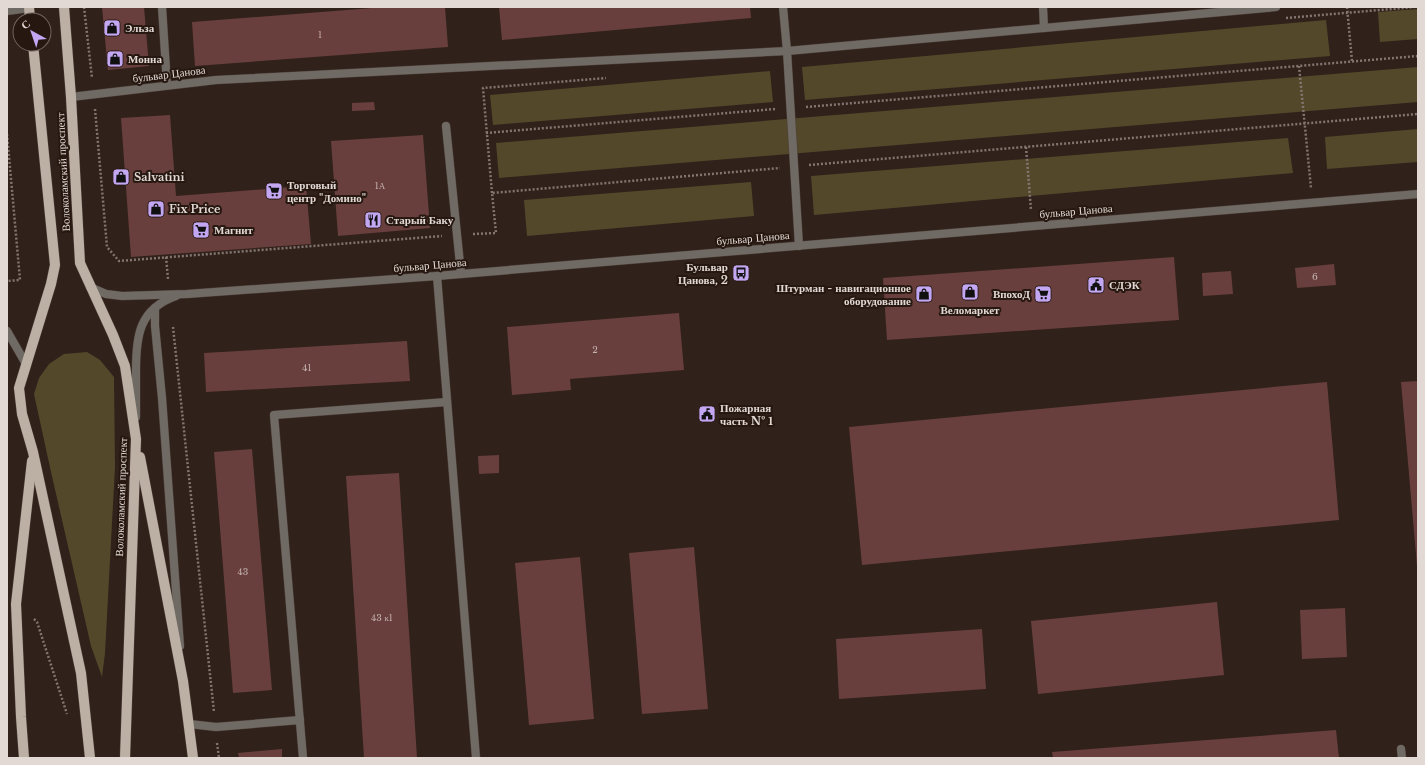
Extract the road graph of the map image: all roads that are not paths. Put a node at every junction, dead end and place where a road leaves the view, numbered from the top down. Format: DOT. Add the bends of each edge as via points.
graph roads {
  1 [pos="64,7"];
  2 [pos="162,7"];
  3 [pos="783,7"];
  4 [pos="1043,7"];
  5 [pos="1276,7"];
  6 [pos="29,8"];
  7 [pos="7,11"];
  8 [pos="1044,28"];
  9 [pos="786,51"];
  10 [pos="34,52"];
  11 [pos="167,85"];
  12 [pos="71,97"];
  13 [pos="446,126"];
  14 [pos="1418,194"];
  15 [pos="799,246"];
  16 [pos="462,274"];
  17 [pos="437,276"];
  18 [pos="90,287"];
  19 [pos="170,297"];
  20 [pos="155,308"];
  21 [pos="7,330"];
  22 [pos="26,364"];
  23 [pos="447,402"];
  24 [pos="136,439"];
  25 [pos="33,452"];
  26 [pos="183,681"];
  27 [pos="300,720"];
  28 [pos="189,724"];
  29 [pos="1401,749"];
  30 [pos="24,758"];
  31 [pos="90,758"];
  32 [pos="125,758"];
  33 [pos="193,758"];
  34 [pos="303,758"];
  35 [pos="476,758"];
  36 [pos="1402,758"];
  1 -- 12 [label="main road, Волоколамский проспект"];
  2 -- 11 [label="street"];
  3 -- 9 [label="street"];
  4 -- 8 [label="street"];
  5 -- 8 [label="street, бульвар Цанова"];
  6 -- 7 [label="street"];
  8 -- 9 [label="street, бульвар Цанова"];
  9 -- 11 [label="street, бульвар Цанова" via="216,80"];
  9 -- 15 [label="street"];
  10 -- 22 [label="main road, Волоколамский проспект" via="55,265"];
  11 -- 12 [label="street, бульвар Цанова"];
  12 -- 18 [label="main road, Волоколамский проспект" via="80,263"];
  13 -- 16 [label="street"];
  14 -- 15 [label="street, бульвар Цанова"];
  15 -- 16 [label="street, бульвар Цанова"];
  16 -- 17 [label="street, бульвар Цанова"];
  17 -- 19 [label="street, бульвар Цанова"];
  17 -- 23 [label="street"];
  18 -- 19 [label="street, бульвар Цанова" via="106,294 122,296"];
  18 -- 24 [label="main road, Волоколамский проспект" via="125,366"];
  19 -- 20 [label="street"];
  20 -- 24 [label="street" via="143,324 136,343"];
  20 -- 26 [label="street"];
  21 -- 22 [label="street"];
  22 -- 25 [label="main road, Волоколамский проспект" via="19,388 22,414"];
  23 -- 27 [label="street" via="274,415"];
  23 -- 35 [label="street"];
  24 -- 26 [label="main road"];
  24 -- 32 [label="main road, Волоколамский проспект"];
  25 -- 30 [label="main road" via="16,604"];
  25 -- 31 [label="main road, Волоколамский проспект" via="81,674"];
  26 -- 28 [label="main road"];
  27 -- 28 [label="street" via="216,727"];
  27 -- 34 [label="street"];
  28 -- 33 [label="main road"];
  29 -- 36 [label="street"];
}
